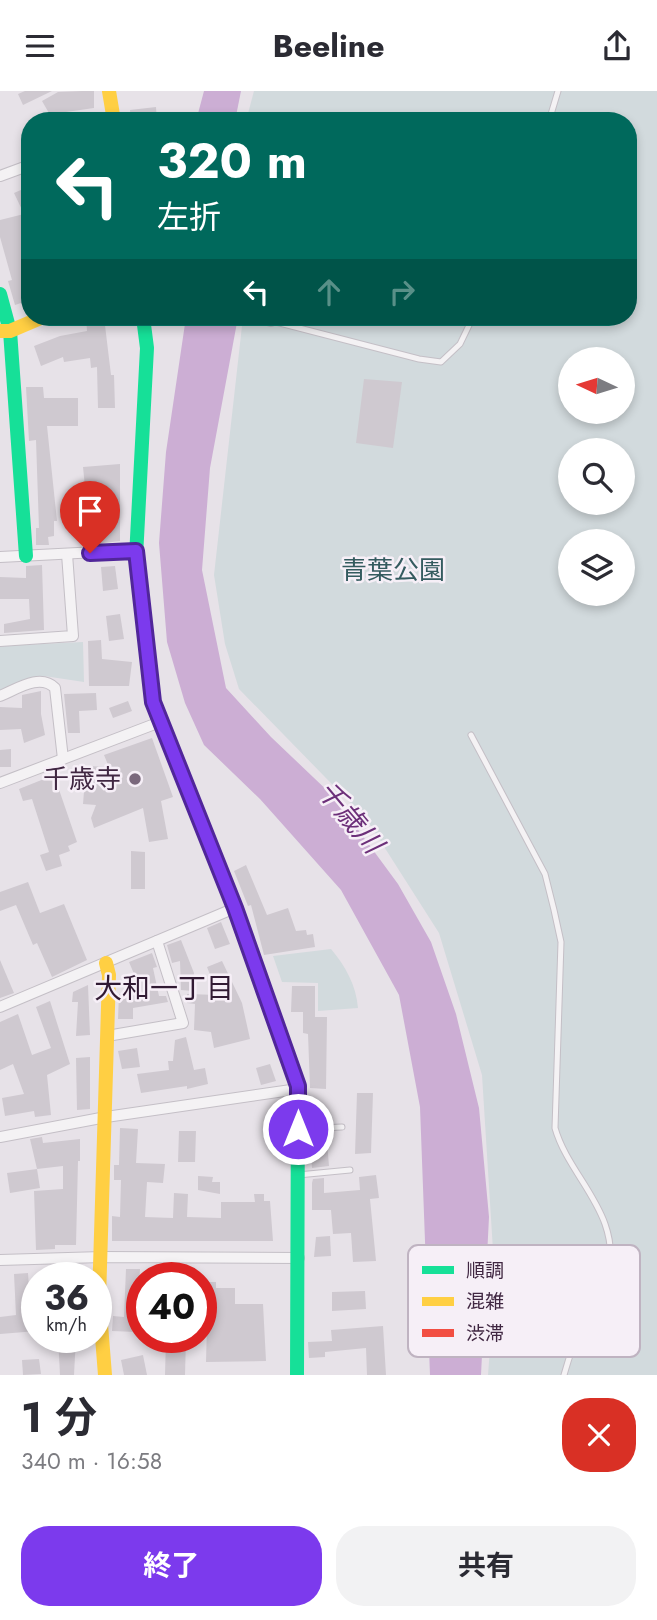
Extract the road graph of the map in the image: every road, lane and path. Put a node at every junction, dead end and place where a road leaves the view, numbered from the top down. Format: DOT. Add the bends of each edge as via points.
graph roads {
  1 [pos="109,91"];
  2 [pos="558,91"];
  3 [pos="112,112"];
  4 [pos="552,112"];
  5 [pos="21,168"];
  6 [pos="0,176"];
  7 [pos="0,294"];
  8 [pos="144,326"];
  9 [pos="290,326"];
  10 [pos="469,326"];
  11 [pos="5,331"];
  12 [pos="136,551"];
  13 [pos="67,554"];
  14 [pos="26,556"];
  15 [pos="0,557"];
  16 [pos="0,641"];
  17 [pos="0,695"];
  18 [pos="160,722"];
  19 [pos="471,735"];
  20 [pos="62,759"];
  21 [pos="0,783"];
  22 [pos="235,908"];
  23 [pos="157,941"];
  24 [pos="106,963"];
  25 [pos="0,1007"];
  26 [pos="107,1036"];
  27 [pos="298,1089"];
  28 [pos="106,1117"];
  29 [pos="342,1127"];
  30 [pos="298,1129"];
  31 [pos="0,1137"];
  32 [pos="350,1170"];
  33 [pos="299,1175"];
  34 [pos="609,1245"];
  35 [pos="102,1257"];
  36 [pos="299,1258"];
  37 [pos="0,1260"];
  38 [pos="570,1357"];
  39 [pos="105,1375"];
  40 [pos="297,1375"];
  41 [pos="564,1375"];
  1 -- 3 [label="street"];
  2 -- 4 [label="lane"];
  5 -- 6 [label="street"];
  7 -- 11 [label="street"];
  8 -- 12 [label="street" via="147,348"];
  9 -- 10 [label="lane" via="442,362 460,344"];
  11 -- 14 [label="street"];
  12 -- 13 [label="street"];
  12 -- 18 [label="street" via="146,655"];
  13 -- 14 [label="street"];
  13 -- 16 [label="street" via="74,636"];
  14 -- 15 [label="street"];
  17 -- 20 [label="street" via="38,681 55,688"];
  18 -- 20 [label="street"];
  18 -- 22 [label="street"];
  19 -- 34 [label="lane" via="545,874 561,942 555,1128 560,1146 605,1223"];
  20 -- 21 [label="street"];
  22 -- 23 [label="street"];
  22 -- 27 [label="street"];
  23 -- 24 [label="street"];
  23 -- 26 [label="street" via="183,1023"];
  24 -- 25 [label="street"];
  24 -- 26 [label="street"];
  26 -- 28 [label="street"];
  27 -- 28 [label="street"];
  27 -- 30 [label="street"];
  28 -- 31 [label="street"];
  28 -- 35 [label="street"];
  29 -- 30 [label="lane"];
  30 -- 33 [label="street"];
  32 -- 33 [label="lane"];
  33 -- 36 [label="street"];
  35 -- 36 [label="street"];
  35 -- 37 [label="street"];
  35 -- 39 [label="street" via="99,1299"];
  36 -- 40 [label="street"];
  38 -- 41 [label="lane"];
}
